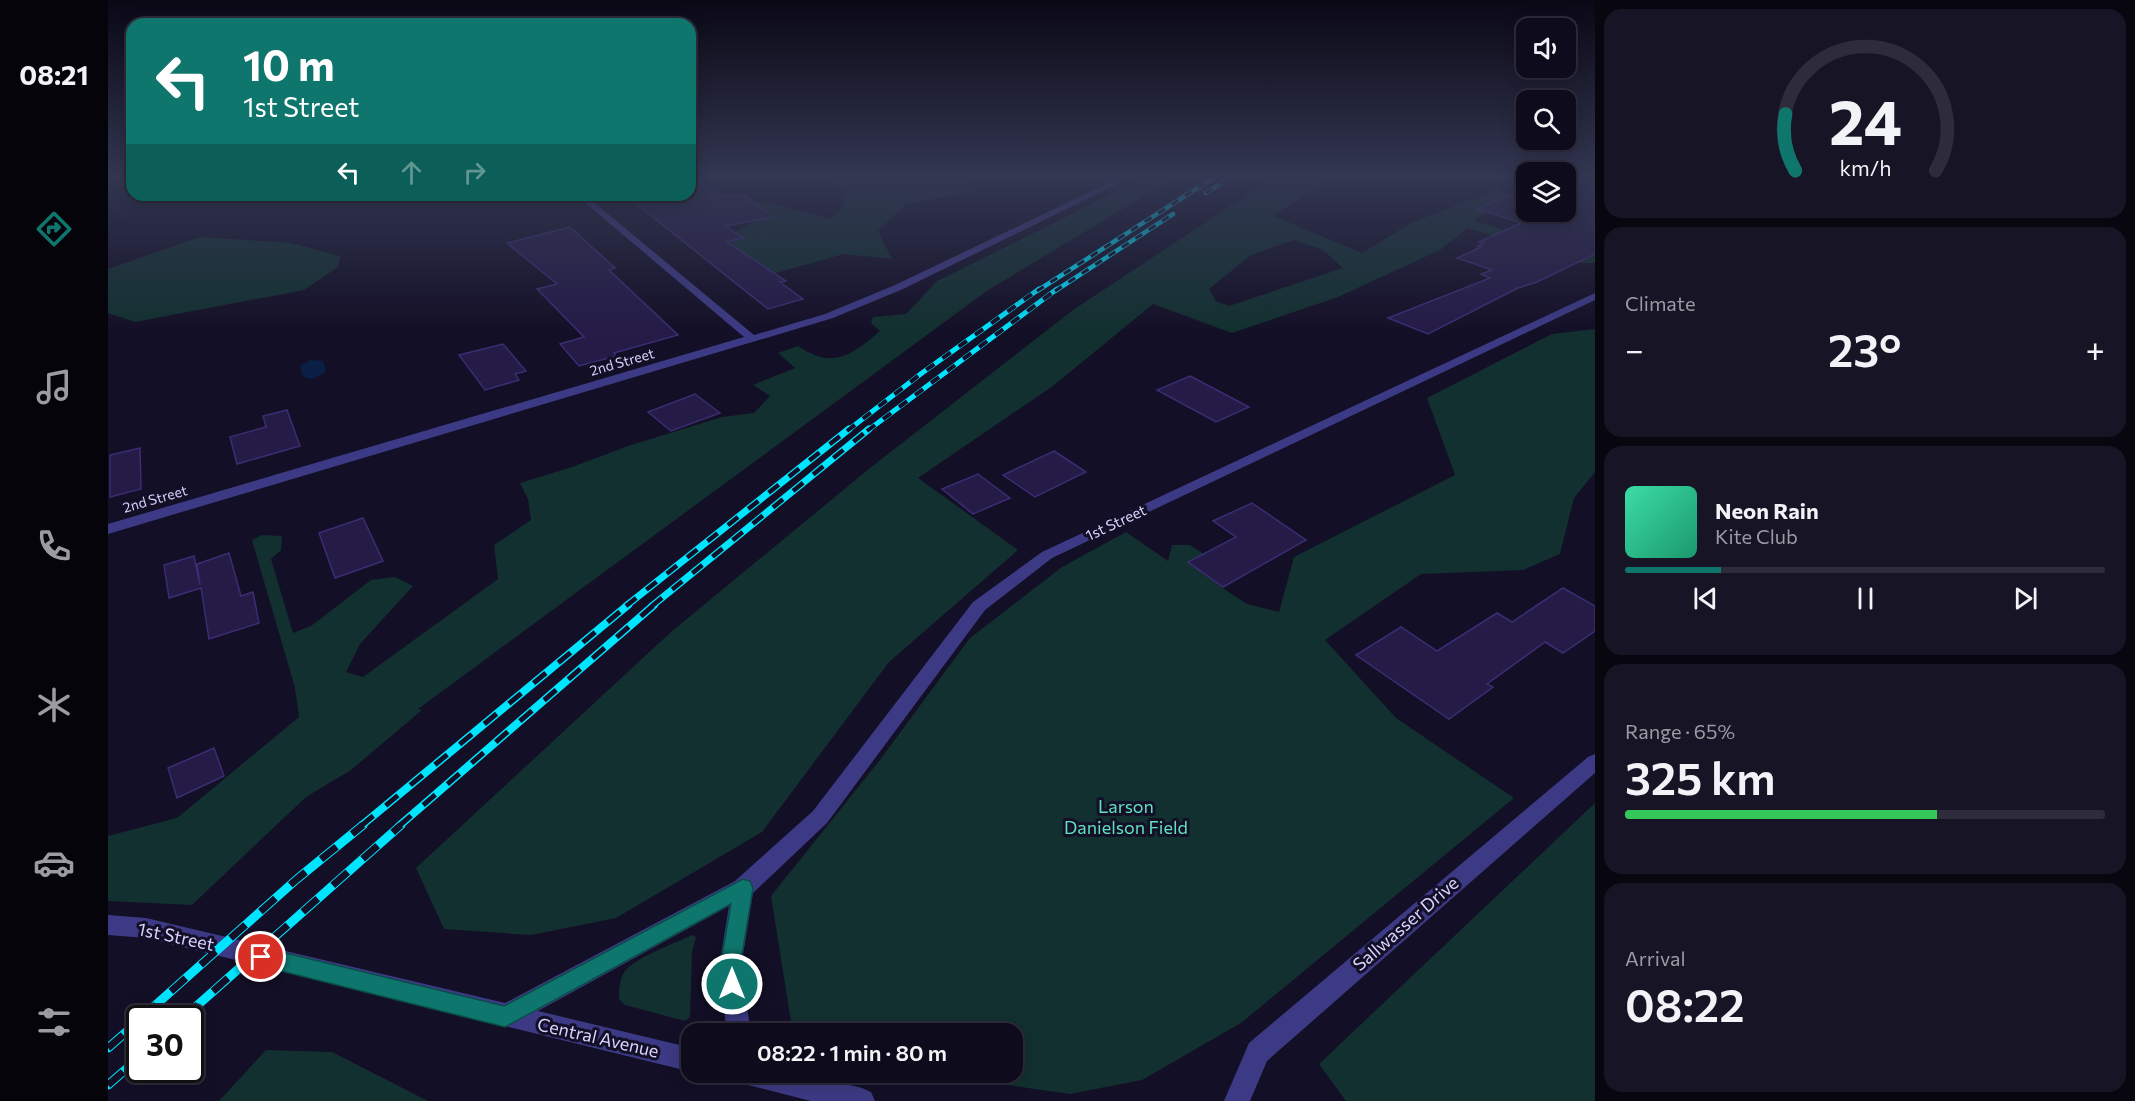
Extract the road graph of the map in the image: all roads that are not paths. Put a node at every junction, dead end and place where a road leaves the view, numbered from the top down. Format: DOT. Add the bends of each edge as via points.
graph roads {
  1 [pos="621,229"];
  2 [pos="1019,229"];
  3 [pos="1595,296"];
  4 [pos="753,339"];
  5 [pos="108,529"];
  6 [pos="1595,762"];
  7 [pos="743,888"];
  8 [pos="108,925"];
  9 [pos="505,1017"];
  10 [pos="738,1023"];
  11 [pos="681,1057"];
  12 [pos="787,1083"];
  13 [pos="862,1101"];
  14 [pos="1237,1101"];
  1 -- 4 [label="street"];
  2 -- 4 [label="street, 2nd Street" via="869,301"];
  3 -- 7 [label="street, 1st Street" via="1047,555 979,606 820,818"];
  4 -- 5 [label="street, 2nd Street"];
  6 -- 14 [label="street, Sallwasser Drive" via="1258,1052"];
  7 -- 9 [label="street, 1st Street"];
  7 -- 10 [label="street" via="730,967"];
  8 -- 9 [label="street, 1st Street" via="146,928"];
  9 -- 11 [label="street, Central Avenue"];
  12 -- 13 [label="street"];
}
